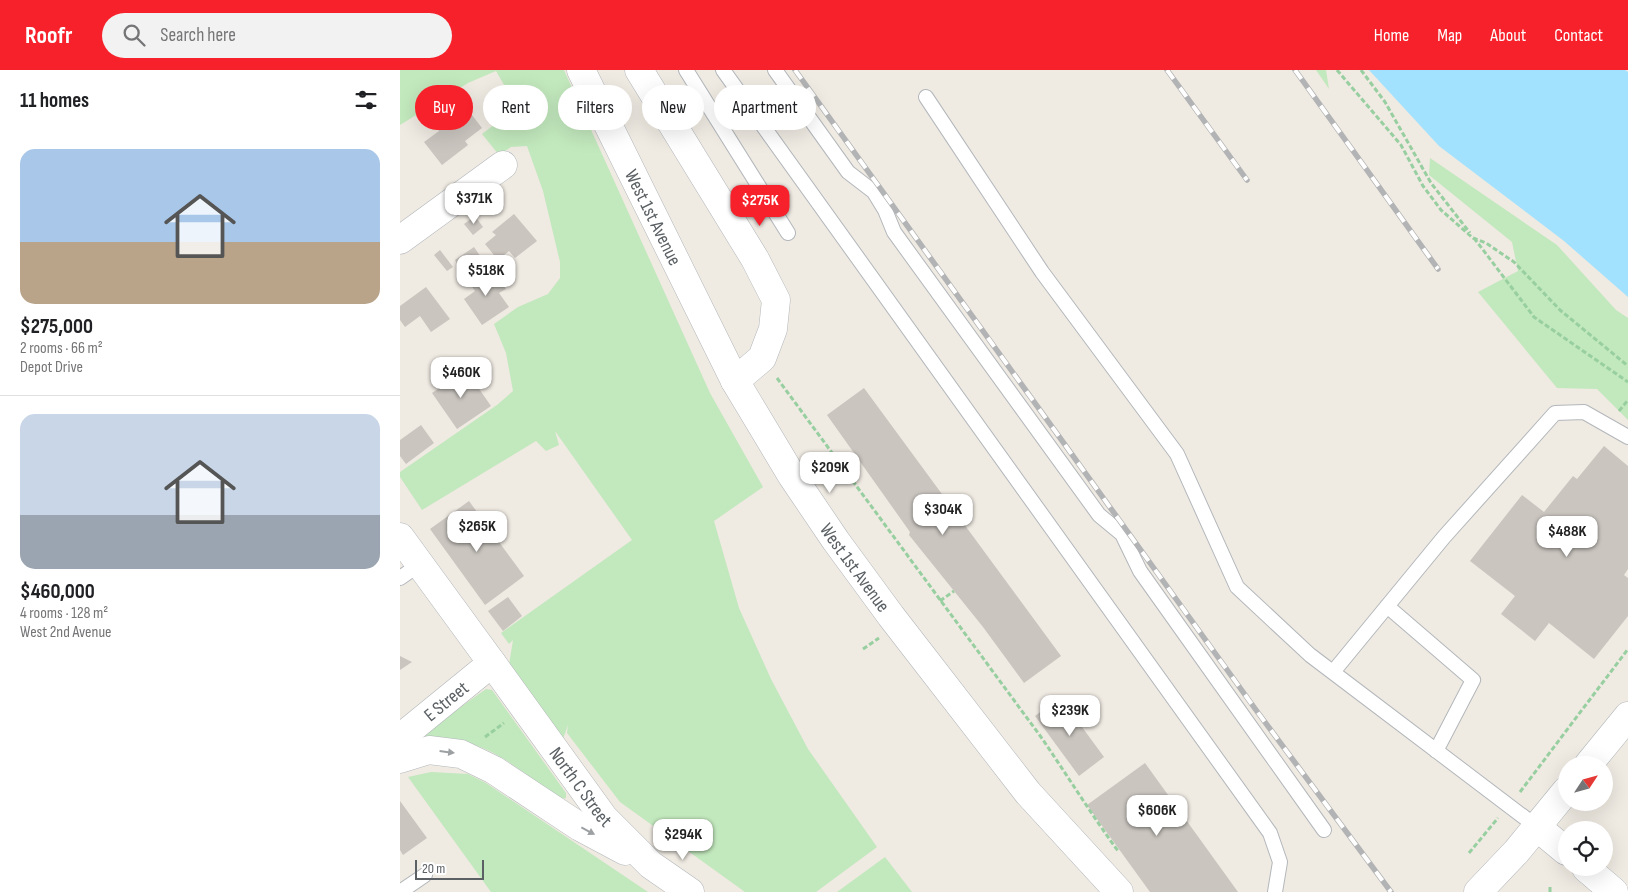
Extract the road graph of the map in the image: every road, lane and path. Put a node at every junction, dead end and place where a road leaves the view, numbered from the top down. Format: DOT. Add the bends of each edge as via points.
graph roads {
  1 [pos="581,70"];
  2 [pos="639,70"];
  3 [pos="686,70"];
  4 [pos="723,70"];
  5 [pos="775,70"];
  6 [pos="1337,70"];
  7 [pos="1361,70"];
  8 [pos="926,98"];
  9 [pos="503,165"];
  10 [pos="788,233"];
  11 [pos="400,240"];
  12 [pos="762,358"];
  13 [pos="1628,366"];
  14 [pos="735,381"];
  15 [pos="1628,382"];
  16 [pos="1628,437"];
  17 [pos="400,537"];
  18 [pos="410,571"];
  19 [pos="954,591"];
  20 [pos="940,601"];
  21 [pos="1387,606"];
  22 [pos="881,636"];
  23 [pos="1628,649"];
  24 [pos="863,650"];
  25 [pos="492,663"];
  26 [pos="1333,672"];
  27 [pos="1628,716"];
  28 [pos="508,720"];
  29 [pos="400,738"];
  30 [pos="478,742"];
  31 [pos="1436,751"];
  32 [pos="1595,756"];
  33 [pos="400,759"];
  34 [pos="1544,762"];
  35 [pos="1558,801"];
  36 [pos="1537,827"];
  37 [pos="1324,830"];
  38 [pos="1558,844"];
  39 [pos="1120,853"];
  40 [pos="651,865"];
  41 [pos="424,875"];
  42 [pos="1595,876"];
  43 [pos="1550,887"];
  44 [pos="400,892"];
  45 [pos="690,892"];
  46 [pos="1119,892"];
  47 [pos="1275,892"];
  48 [pos="1478,892"];
  49 [pos="1550,892"];
  50 [pos="1614,892"];
  1 -- 14 [label="street, West 1st Avenue"];
  2 -- 12 [label="street" via="755,259 776,300 773,329"];
  3 -- 10 [label="lane"];
  4 -- 47 [label="lane" via="1270,833 1280,862"];
  5 -- 37 [label="lane" via="848,172 874,192 894,232 1100,515 1122,534 1140,571"];
  6 -- 13 [label="path" via="1401,146 1423,186 1441,210 1472,238 1486,243 1514,262 1560,310"];
  7 -- 15 [label="path" via="1385,102 1431,183 1534,317"];
  8 -- 26 [label="lane" via="1042,272 1177,454 1237,587 1310,655"];
  9 -- 11 [label="street"];
  12 -- 14 [label="street"];
  12 -- 20 [label="path"];
  14 -- 46 [label="street, West 1st Avenue" via="798,484 891,616 1028,794"];
  16 -- 21 [label="lane" via="1584,412 1555,413"];
  17 -- 18 [label="street, North C Street"];
  18 -- 25 [label="street, North C Street"];
  19 -- 20 [label="path"];
  20 -- 39 [label="path" via="1041,737"];
  21 -- 26 [label="lane"];
  21 -- 31 [label="lane" via="1473,680"];
  22 -- 24 [label="path"];
  23 -- 34 [label="path"];
  25 -- 29 [label="street, E Street"];
  25 -- 40 [label="street, North C Street" via="604,818"];
  26 -- 31 [label="lane"];
  27 -- 32 [label="street"];
  28 -- 30 [label="path"];
  31 -- 36 [label="lane"];
  33 -- 40 [label="street, one-way" via="429,750 461,754 494,770 580,827"];
  35 -- 36 [label="street"];
  36 -- 38 [label="street"];
  36 -- 48 [label="street"];
  40 -- 45 [label="street, North C Street"];
  41 -- 44 [label="lane"];
  42 -- 50 [label="street"];
  43 -- 49 [label="path"];
}
